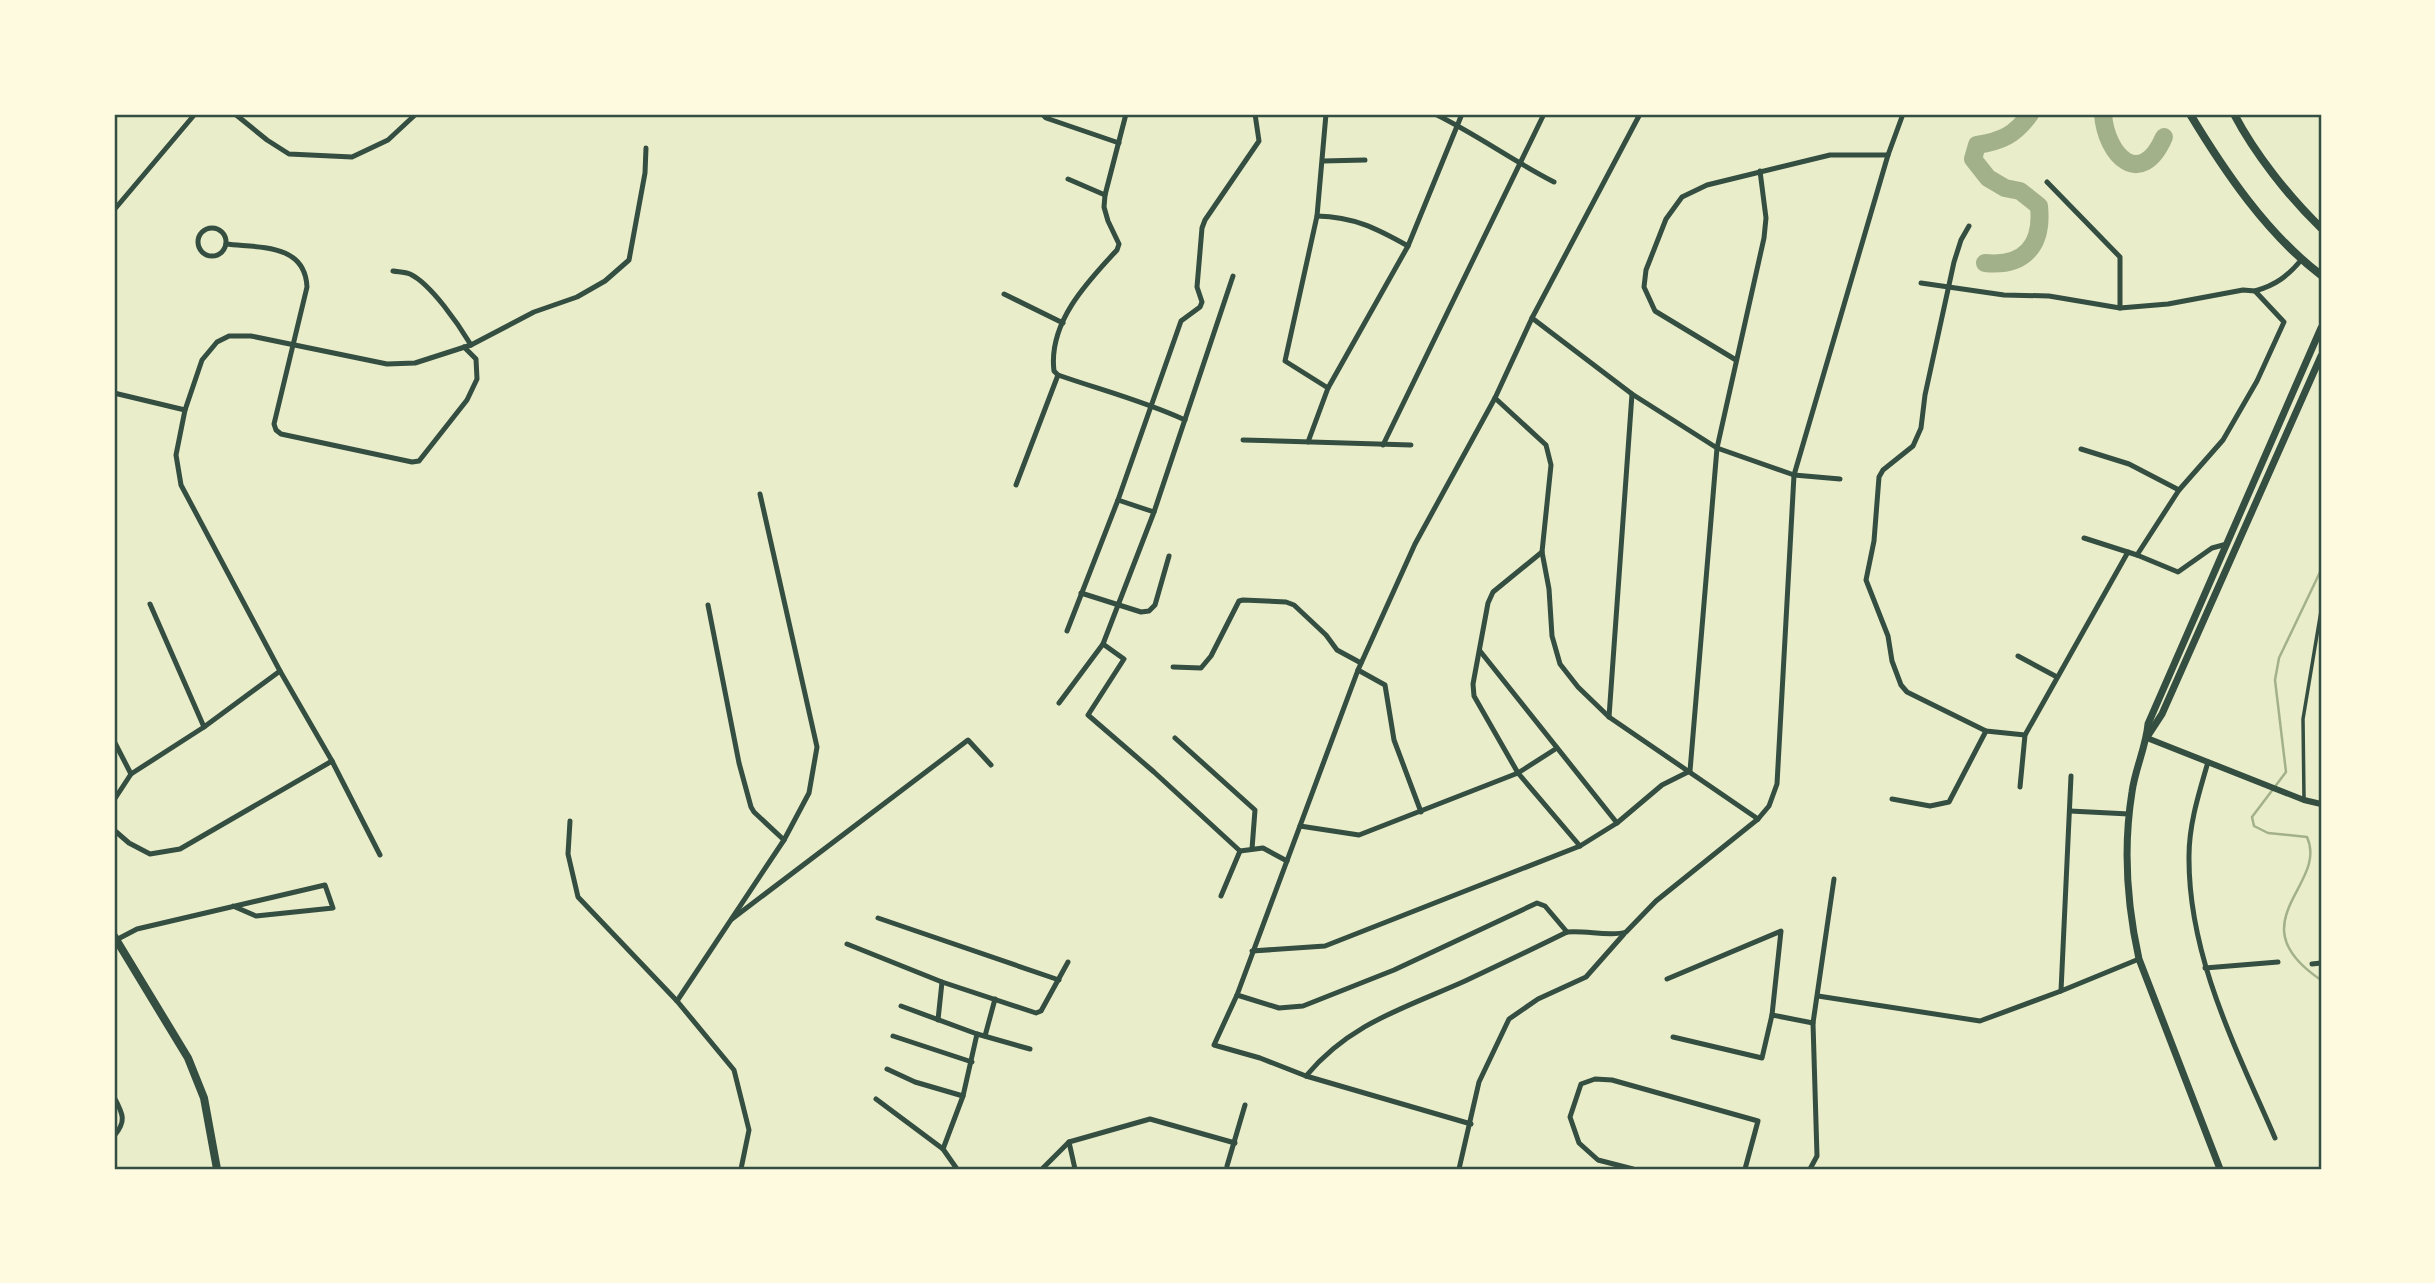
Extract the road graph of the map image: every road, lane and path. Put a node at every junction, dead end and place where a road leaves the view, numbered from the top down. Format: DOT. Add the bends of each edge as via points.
graph roads {
  1 [pos="195,114"];
  2 [pos="235,114"];
  3 [pos="416,114"];
  4 [pos="1042,114"];
  5 [pos="1126,114"];
  6 [pos="1255,114"];
  7 [pos="1326,114"];
  8 [pos="1435,114"];
  9 [pos="1462,114"];
  10 [pos="1544,114"];
  11 [pos="1640,114"];
  12 [pos="1903,114"];
  13 [pos="2190,114"];
  14 [pos="2234,114"];
  15 [pos="1457,125"];
  16 [pos="1119,143"];
  17 [pos="646,148"];
  18 [pos="1888,155"];
  19 [pos="1366,160"];
  20 [pos="1323,161"];
  21 [pos="1520,164"];
  22 [pos="1760,171"];
  23 [pos="1068,179"];
  24 [pos="1554,182"];
  25 [pos="2047,182"];
  26 [pos="1105,195"];
  27 [pos="114,210"];
  28 [pos="1317,216"];
  29 [pos="1969,226"];
  30 [pos="2321,228"];
  31 [pos="226,244"];
  32 [pos="1408,246"];
  33 [pos="2302,259"];
  34 [pos="393,271"];
  35 [pos="2320,274"];
  36 [pos="1233,276"];
  37 [pos="1921,283"];
  38 [pos="2321,283"];
  39 [pos="1950,288"];
  40 [pos="2255,291"];
  41 [pos="1004,294"];
  42 [pos="2120,308"];
  43 [pos="1532,318"];
  44 [pos="1063,323"];
  45 [pos="2321,328"];
  46 [pos="293,345"];
  47 [pos="468,346"];
  48 [pos="2321,356"];
  49 [pos="1735,360"];
  50 [pos="1058,375"];
  51 [pos="1328,388"];
  52 [pos="114,393"];
  53 [pos="1632,394"];
  54 [pos="1495,398"];
  55 [pos="1150,404"];
  56 [pos="185,410"];
  57 [pos="1185,420"];
  58 [pos="1243,440"];
  59 [pos="1308,442"];
  60 [pos="1383,444"];
  61 [pos="1411,445"];
  62 [pos="1717,448"];
  63 [pos="2081,449"];
  64 [pos="1794,475"];
  65 [pos="1840,479"];
  66 [pos="1016,485"];
  67 [pos="2179,490"];
  68 [pos="760,494"];
  69 [pos="1118,500"];
  70 [pos="1154,512"];
  71 [pos="2084,538"];
  72 [pos="2227,543"];
  73 [pos="2236,547"];
  74 [pos="1542,552"];
  75 [pos="2128,552"];
  76 [pos="2137,555"];
  77 [pos="1170,556"];
  78 [pos="1082,593"];
  79 [pos="150,604"];
  80 [pos="708,605"];
  81 [pos="1119,605"];
  82 [pos="2321,611"];
  83 [pos="1067,631"];
  84 [pos="1103,644"];
  85 [pos="1480,651"];
  86 [pos="2018,656"];
  87 [pos="1361,663"];
  88 [pos="1173,667"];
  89 [pos="1358,670"];
  90 [pos="280,671"];
  91 [pos="2057,677"];
  92 [pos="1059,703"];
  93 [pos="1609,717"];
  94 [pos="204,727"];
  95 [pos="1986,730"];
  96 [pos="2025,734"];
  97 [pos="1175,738"];
  98 [pos="2147,738"];
  99 [pos="114,741"];
  100 [pos="1557,748"];
  101 [pos="332,761"];
  102 [pos="2208,762"];
  103 [pos="991,765"];
  104 [pos="1690,771"];
  105 [pos="1518,773"];
  106 [pos="131,774"];
  107 [pos="2071,775"];
  108 [pos="2020,787"];
  109 [pos="1892,799"];
  110 [pos="114,800"];
  111 [pos="2304,800"];
  112 [pos="2321,804"];
  113 [pos="2070,811"];
  114 [pos="1421,812"];
  115 [pos="2129,814"];
  116 [pos="1758,820"];
  117 [pos="570,821"];
  118 [pos="1617,823"];
  119 [pos="1300,826"];
  120 [pos="114,830"];
  121 [pos="784,840"];
  122 [pos="1580,845"];
  123 [pos="1252,849"];
  124 [pos="1240,851"];
  125 [pos="380,855"];
  126 [pos="1287,861"];
  127 [pos="1835,880"];
  128 [pos="1221,896"];
  129 [pos="233,906"];
  130 [pos="878,918"];
  131 [pos="727,923"];
  132 [pos="1567,932"];
  133 [pos="1626,932"];
  134 [pos="115,938"];
  135 [pos="847,944"];
  136 [pos="1252,951"];
  137 [pos="2138,960"];
  138 [pos="1068,962"];
  139 [pos="2277,962"];
  140 [pos="2321,963"];
  141 [pos="2312,964"];
  142 [pos="2205,968"];
  143 [pos="1667,979"];
  144 [pos="1059,981"];
  145 [pos="942,982"];
  146 [pos="2061,991"];
  147 [pos="1237,995"];
  148 [pos="1818,996"];
  149 [pos="995,999"];
  150 [pos="677,1001"];
  151 [pos="901,1006"];
  152 [pos="1772,1014"];
  153 [pos="938,1020"];
  154 [pos="1813,1023"];
  155 [pos="977,1034"];
  156 [pos="894,1036"];
  157 [pos="985,1036"];
  158 [pos="1672,1037"];
  159 [pos="1030,1049"];
  160 [pos="972,1062"];
  161 [pos="887,1069"];
  162 [pos="1306,1076"];
  163 [pos="962,1096"];
  164 [pos="114,1097"];
  165 [pos="876,1099"];
  166 [pos="1245,1105"];
  167 [pos="1471,1124"];
  168 [pos="114,1136"];
  169 [pos="2275,1138"];
  170 [pos="1069,1142"];
  171 [pos="1235,1143"];
  172 [pos="943,1149"];
  173 [pos="1227,1166"];
  174 [pos="217,1169"];
  175 [pos="741,1169"];
  176 [pos="957,1169"];
  177 [pos="1042,1169"];
  178 [pos="1074,1169"];
  179 [pos="1459,1169"];
  180 [pos="1633,1169"];
  181 [pos="1745,1169"];
  182 [pos="1810,1169"];
  183 [pos="2220,1169"];
  1 -- 27 [label="street"];
  2 -- 3 [label="street" via="289,153 352,157 388,140"];
  4 -- 16 [label="street"];
  5 -- 16 [label="street"];
  6 -- 55 [label="street" via="1259,141 1202,228 1197,287 1202,302 1181,321"];
  7 -- 20 [label="street"];
  8 -- 15 [label="street"];
  9 -- 15 [label="street"];
  10 -- 21 [label="street"];
  11 -- 43 [label="street"];
  12 -- 18 [label="street"];
  13 -- 33 [label="main road" via="2250,201"];
  14 -- 30 [label="main road" via="2273,172"];
  15 -- 21 [label="street"];
  15 -- 32 [label="street"];
  16 -- 26 [label="street"];
  17 -- 47 [label="street" via="629,260 577,297 534,312"];
  18 -- 22 [label="street" via="1830,155"];
  18 -- 64 [label="street"];
  19 -- 20 [label="street"];
  20 -- 28 [label="street"];
  21 -- 24 [label="street"];
  21 -- 60 [label="street"];
  22 -- 49 [label="street" via="1764,238"];
  22 -- 49 [label="street" via="1682,197 1667,219 1646,270 1644,287 1656,311"];
  23 -- 26 [label="street"];
  25 -- 42 [label="street" via="2120,257"];
  26 -- 44 [label="street" via="1104,207 1119,244 1087,283"];
  28 -- 32 [label="street" via="1365,224"];
  28 -- 51 [label="street" via="1285,361"];
  29 -- 39 [label="street" via="1957,252"];
  31 -- 31 [label="street" via="224,234 210,227 201,232 197,242 201,252 211,256 221,253"];
  31 -- 46 [label="street" via="278,250 289,254 304,270 307,287"];
  32 -- 51 [label="street"];
  33 -- 35 [label="main road"];
  33 -- 40 [label="street" via="2273,286"];
  34 -- 47 [label="street" via="410,274 431,292 459,325"];
  35 -- 38 [label="main road"];
  36 -- 57 [label="street"];
  37 -- 39 [label="street"];
  39 -- 42 [label="street" via="2049,296"];
  39 -- 95 [label="street" via="1921,428 1913,446 1878,477 1866,580 1901,685"];
  40 -- 42 [label="street"];
  40 -- 67 [label="street" via="2284,322 2223,440"];
  41 -- 44 [label="street"];
  43 -- 53 [label="street"];
  43 -- 54 [label="street"];
  44 -- 50 [label="street" via="1053,361"];
  45 -- 72 [label="main road"];
  46 -- 47 [label="street" via="387,364 415,363"];
  46 -- 47 [label="street" via="275,430 415,462 459,411 477,379 476,359"];
  46 -- 56 [label="street" via="239,335 217,342 202,360"];
  48 -- 73 [label="main road"];
  49 -- 62 [label="street"];
  50 -- 55 [label="street"];
  50 -- 66 [label="street"];
  51 -- 59 [label="street"];
  52 -- 56 [label="street"];
  53 -- 62 [label="street"];
  53 -- 93 [label="street"];
  54 -- 74 [label="street" via="1546,445 1550,465"];
  54 -- 87 [label="street" via="1415,544"];
  55 -- 57 [label="street"];
  55 -- 69 [label="street"];
  56 -- 90 [label="street" via="176,454 181,485"];
  57 -- 70 [label="street"];
  58 -- 59 [label="street"];
  59 -- 60 [label="street"];
  60 -- 61 [label="street"];
  62 -- 64 [label="street"];
  62 -- 104 [label="street"];
  63 -- 67 [label="street" via="2129,464"];
  64 -- 65 [label="street"];
  64 -- 116 [label="street" via="1777,784"];
  67 -- 76 [label="street"];
  68 -- 121 [label="street" via="817,747 809,793"];
  69 -- 70 [label="street"];
  69 -- 78 [label="street"];
  70 -- 81 [label="street"];
  71 -- 75 [label="street"];
  72 -- 73 [label="street"];
  72 -- 76 [label="street" via="2178,572"];
  72 -- 98 [label="main road" via="2148,724"];
  73 -- 98 [label="main road"];
  74 -- 85 [label="street" via="1493,592"];
  74 -- 93 [label="street" via="1560,664"];
  75 -- 76 [label="street"];
  75 -- 91 [label="street"];
  77 -- 81 [label="street" via="1152,609 1145,612"];
  78 -- 81 [label="street"];
  78 -- 83 [label="street"];
  79 -- 94 [label="street"];
  80 -- 121 [label="street" via="751,807"];
  81 -- 84 [label="street"];
  82 -- 111 [label="street" via="2303,719"];
  84 -- 92 [label="street"];
  84 -- 124 [label="street" via="1124,659 1088,715"];
  85 -- 100 [label="street"];
  85 -- 105 [label="street" via="1474,696"];
  86 -- 91 [label="street"];
  87 -- 88 [label="street" via="1337,650 1294,605 1243,600 1201,668"];
  87 -- 89 [label="street"];
  89 -- 114 [label="street" via="1385,685 1394,740"];
  89 -- 119 [label="street"];
  90 -- 94 [label="street"];
  90 -- 101 [label="street"];
  91 -- 96 [label="street"];
  93 -- 104 [label="street"];
  94 -- 106 [label="street"];
  95 -- 96 [label="street"];
  95 -- 109 [label="street" via="1949,802 1930,806"];
  96 -- 108 [label="street"];
  97 -- 123 [label="street" via="1255,810"];
  98 -- 102 [label="street"];
  98 -- 115 [label="main road"];
  99 -- 106 [label="street"];
  100 -- 105 [label="street"];
  100 -- 118 [label="street"];
  101 -- 120 [label="street" via="180,849 150,854"];
  101 -- 125 [label="street"];
  102 -- 111 [label="street"];
  102 -- 142 [label="street" via="2194,808 2188,854 2192,911"];
  103 -- 131 [label="street" via="968,740"];
  104 -- 116 [label="street"];
  104 -- 118 [label="street" via="1662,785"];
  105 -- 114 [label="street"];
  105 -- 122 [label="street"];
  106 -- 110 [label="street"];
  107 -- 113 [label="street"];
  111 -- 112 [label="street"];
  113 -- 115 [label="street"];
  113 -- 146 [label="street"];
  114 -- 119 [label="street" via="1359,835"];
  115 -- 137 [label="main road" via="2131,925"];
  116 -- 133 [label="street" via="1656,901"];
  117 -- 150 [label="street" via="568,854 579,897"];
  118 -- 122 [label="street"];
  119 -- 126 [label="street"];
  121 -- 131 [label="street"];
  122 -- 136 [label="street" via="1325,946"];
  123 -- 124 [label="street"];
  123 -- 126 [label="street" via="1263,848"];
  124 -- 128 [label="street"];
  126 -- 136 [label="street"];
  127 -- 148 [label="street"];
  129 -- 129 [label="street" via="325,885 333,908 256,916"];
  129 -- 134 [label="street"];
  130 -- 144 [label="street"];
  131 -- 150 [label="street"];
  132 -- 133 [label="street"];
  132 -- 147 [label="street" via="1537,903 1394,970 1303,1006 1279,1008"];
  132 -- 162 [label="street" via="1369,1023 1325,1053"];
  133 -- 167 [label="street" via="1586,977 1538,999 1509,1019 1479,1083"];
  134 -- 174 [label="main road" via="188,1058 204,1098"];
  135 -- 145 [label="street"];
  136 -- 147 [label="street"];
  137 -- 146 [label="street"];
  137 -- 183 [label="main road"];
  138 -- 144 [label="street"];
  139 -- 142 [label="street"];
  140 -- 141 [label="street"];
  142 -- 169 [label="street"];
  143 -- 152 [label="street" via="1781,931"];
  144 -- 149 [label="street" via="1041,1012"];
  145 -- 149 [label="street"];
  145 -- 153 [label="street"];
  146 -- 148 [label="street" via="1980,1021"];
  147 -- 162 [label="street" via="1214,1045"];
  148 -- 154 [label="street"];
  149 -- 157 [label="street"];
  150 -- 175 [label="street" via="734,1070 748,1130"];
  151 -- 153 [label="street"];
  152 -- 154 [label="street"];
  152 -- 158 [label="street" via="1762,1058"];
  153 -- 155 [label="street"];
  154 -- 182 [label="street" via="1816,1156"];
  155 -- 157 [label="street"];
  155 -- 160 [label="street"];
  156 -- 160 [label="street"];
  157 -- 159 [label="street"];
  160 -- 163 [label="street"];
  161 -- 163 [label="street"];
  162 -- 167 [label="street"];
  163 -- 172 [label="street"];
  164 -- 168 [label="street" via="124,1117"];
  165 -- 172 [label="street"];
  166 -- 171 [label="street"];
  167 -- 179 [label="street"];
  170 -- 171 [label="street" via="1150,1119"];
  170 -- 177 [label="street"];
  170 -- 178 [label="street"];
  171 -- 173 [label="street"];
  172 -- 176 [label="street"];
  180 -- 181 [label="street" via="1598,1160 1579,1143 1570,1118 1581,1084 1612,1080 1758,1121"];
}
